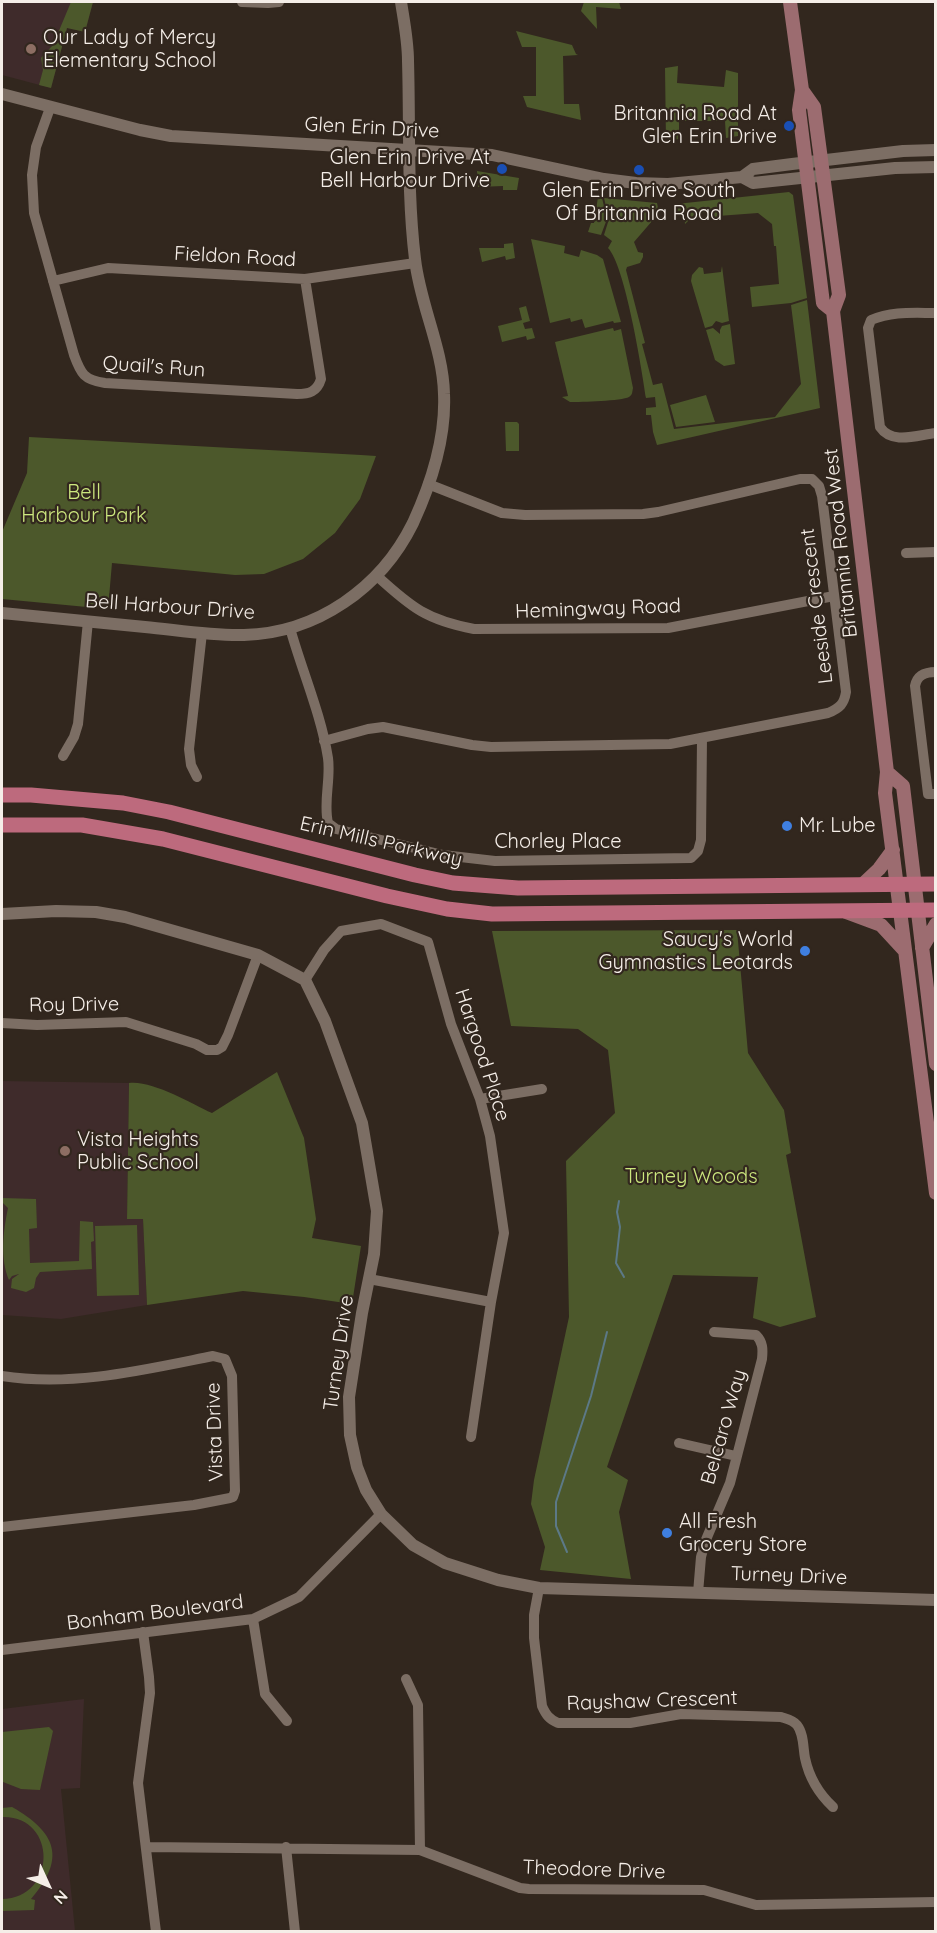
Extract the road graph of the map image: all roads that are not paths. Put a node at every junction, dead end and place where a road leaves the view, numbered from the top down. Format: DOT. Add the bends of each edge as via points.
graph roads {
  1 [pos="242,2"];
  2 [pos="279,2"];
  3 [pos="401,2"];
  4 [pos="790,2"];
  5 [pos="802,90"];
  6 [pos="2,94"];
  7 [pos="50,108"];
  8 [pos="408,150"];
  9 [pos="936,150"];
  10 [pos="821,161"];
  11 [pos="806,162"];
  12 [pos="936,167"];
  13 [pos="823,176"];
  14 [pos="742,177"];
  15 [pos="807,177"];
  16 [pos="416,263"];
  17 [pos="305,279"];
  18 [pos="53,281"];
  19 [pos="833,311"];
  20 [pos="936,313"];
  21 [pos="936,433"];
  22 [pos="428,484"];
  23 [pos="936,552"];
  24 [pos="906,553"];
  25 [pos="377,576"];
  26 [pos="834,596"];
  27 [pos="2,613"];
  28 [pos="88,621"];
  29 [pos="290,628"];
  30 [pos="202,633"];
  31 [pos="936,672"];
  32 [pos="702,738"];
  33 [pos="324,741"];
  34 [pos="63,756"];
  35 [pos="887,772"];
  36 [pos="197,777"];
  37 [pos="936,794"];
  38 [pos="2,795"];
  39 [pos="2,825"];
  40 [pos="892,850"];
  41 [pos="914,884"];
  42 [pos="936,884"];
  43 [pos="861,885"];
  44 [pos="897,885"];
  45 [pos="900,910"];
  46 [pos="917,910"];
  47 [pos="936,910"];
  48 [pos="842,911"];
  49 [pos="2,914"];
  50 [pos="936,924"];
  51 [pos="922,948"];
  52 [pos="905,951"];
  53 [pos="258,955"];
  54 [pos="305,980"];
  55 [pos="2,1023"];
  56 [pos="936,1064"];
  57 [pos="542,1089"];
  58 [pos="480,1099"];
  59 [pos="936,1193"];
  60 [pos="369,1279"];
  61 [pos="491,1302"];
  62 [pos="714,1332"];
  63 [pos="2,1376"];
  64 [pos="471,1437"];
  65 [pos="679,1443"];
  66 [pos="736,1456"];
  67 [pos="381,1514"];
  68 [pos="2,1527"];
  69 [pos="539,1588"];
  70 [pos="698,1593"];
  71 [pos="936,1600"];
  72 [pos="253,1619"];
  73 [pos="143,1632"];
  74 [pos="2,1650"];
  75 [pos="406,1679"];
  76 [pos="287,1721"];
  77 [pos="833,1807"];
  78 [pos="147,1846"];
  79 [pos="286,1847"];
  80 [pos="420,1850"];
  81 [pos="936,1902"];
  82 [pos="156,1932"];
  83 [pos="295,1932"];
  1 -- 2 [label="street"];
  3 -- 8 [label="street, Bell Harbour Drive" via="408,59"];
  4 -- 5 [label="main road, Britannia Road West"];
  5 -- 10 [label="main road, Britannia Road West" via="814,107"];
  5 -- 11 [label="main road, Britannia Road West" via="799,110"];
  6 -- 7 [label="street, Glen Erin Drive"];
  7 -- 8 [label="street, Glen Erin Drive" via="171,135"];
  7 -- 18 [label="street, Quail's Run" via="36,147 32,175 34,213"];
  8 -- 14 [label="street, Glen Erin Drive" via="492,155 636,183 691,183"];
  8 -- 16 [label="street, Bell Harbour Drive"];
  9 -- 10 [label="street, Glen Erin Drive"];
  10 -- 11 [label="street, Glen Erin Drive"];
  10 -- 13 [label="main road, Britannia Road West"];
  11 -- 14 [label="street, Glen Erin Drive" via="753,169"];
  11 -- 15 [label="main road, Britannia Road West"];
  12 -- 13 [label="street, Glen Erin Drive"];
  13 -- 15 [label="street, Glen Erin Drive"];
  13 -- 19 [label="main road, Britannia Road West" via="839,296"];
  14 -- 15 [label="street, Glen Erin Drive" via="753,183"];
  15 -- 19 [label="main road, Britannia Road West" via="823,303"];
  16 -- 17 [label="street, Fieldon Road"];
  16 -- 22 [label="street, Bell Harbour Drive" via="445,395 440,444"];
  17 -- 18 [label="street, Fieldon Road" via="108,268"];
  17 -- 18 [label="street, Quail's Run" via="321,379 319,387 305,394 105,383 86,378 74,355"];
  19 -- 35 [label="main road, Britannia Road West"];
  20 -- 21 [label="street" via="880,316 871,320 868,328 880,427 896,438"];
  22 -- 25 [label="street, Bell Harbour Drive" via="407,535"];
  22 -- 26 [label="street, Leeside Crescent" via="502,513 643,514 812,479 822,496"];
  23 -- 24 [label="street"];
  25 -- 26 [label="street, Hemingway Road" via="428,616 474,629 668,628"];
  25 -- 29 [label="street, Bell Harbour Drive" via="341,606"];
  26 -- 32 [label="street, Leeside Crescent" via="846,692 838,709"];
  27 -- 28 [label="street, Bell Harbour Drive"];
  28 -- 30 [label="street, Bell Harbour Drive"];
  28 -- 34 [label="street" via="78,724"];
  29 -- 30 [label="street, Bell Harbour Drive" via="242,635"];
  29 -- 33 [label="street, Chorley Place"];
  30 -- 36 [label="street" via="189,749"];
  31 -- 37 [label="street" via="926,672 915,686 928,794"];
  32 -- 33 [label="street, Leeside Crescent" via="670,744 491,747 382,727"];
  32 -- 33 [label="street, Chorley Place" via="701,840 691,858 680,860 495,861 443,855 336,829 328,823 326,813 329,776"];
  35 -- 40 [label="main road, Britannia Road West" via="885,793"];
  35 -- 41 [label="main road" via="903,786"];
  38 -- 43 [label="main road, Erin Mills Parkway" via="123,802 453,883 518,888"];
  39 -- 48 [label="main road" via="82,825 163,839 387,896 492,914"];
  40 -- 43 [label="main road"];
  40 -- 44 [label="main road, Britannia Road West"];
  41 -- 42 [label="main road, Erin Mills Parkway"];
  41 -- 44 [label="main road, Erin Mills Parkway"];
  41 -- 46 [label="main road"];
  43 -- 44 [label="main road, Erin Mills Parkway"];
  44 -- 45 [label="main road, Britannia Road West"];
  45 -- 46 [label="main road"];
  45 -- 48 [label="main road"];
  45 -- 52 [label="main road, Britannia Road West"];
  46 -- 47 [label="main road"];
  46 -- 51 [label="main road"];
  48 -- 52 [label="main road" via="880,925"];
  49 -- 53 [label="street" via="96,912"];
  50 -- 51 [label="main road"];
  51 -- 56 [label="main road"];
  52 -- 59 [label="main road, Britannia Road West"];
  53 -- 54 [label="street"];
  53 -- 55 [label="street, Roy Drive" via="228,1035 217,1050 126,1022"];
  54 -- 58 [label="street, Hargood Place" via="341,931 381,924 428,942 451,1024"];
  54 -- 60 [label="street, Turney Drive" via="325,1022 362,1123 376,1211"];
  57 -- 58 [label="street"];
  58 -- 61 [label="street, Hargood Place" via="490,1136 504,1233"];
  60 -- 61 [label="street"];
  60 -- 67 [label="street, Turney Drive" via="349,1397 350,1435 366,1490"];
  61 -- 64 [label="street, Hargood Place"];
  62 -- 66 [label="street, Belcaro Way" via="756,1335 763,1347"];
  63 -- 68 [label="street, Vista Drive" via="104,1377 213,1356 225,1359 232,1376 235,1491 233,1497 194,1505"];
  65 -- 66 [label="street"];
  66 -- 70 [label="street, Belcaro Way" via="730,1483 705,1542"];
  67 -- 69 [label="street, Turney Drive" via="413,1545 445,1563"];
  67 -- 72 [label="street, Bonham Boulevard" via="299,1598"];
  69 -- 70 [label="street, Turney Drive"];
  69 -- 77 [label="street, Rayshaw Crescent" via="534,1638 542,1706 551,1720 630,1723 681,1714 789,1719 801,1732 814,1784"];
  70 -- 71 [label="street, Turney Drive"];
  72 -- 73 [label="street, Bonham Boulevard"];
  72 -- 76 [label="street" via="265,1694"];
  73 -- 74 [label="street, Bonham Boulevard"];
  73 -- 78 [label="street" via="150,1693 138,1783"];
  75 -- 80 [label="street" via="418,1705"];
  78 -- 79 [label="street, Theodore Drive"];
  78 -- 82 [label="street"];
  79 -- 80 [label="street, Theodore Drive"];
  79 -- 83 [label="street"];
  80 -- 81 [label="street, Theodore Drive" via="528,1889 704,1890 756,1905"];
}
